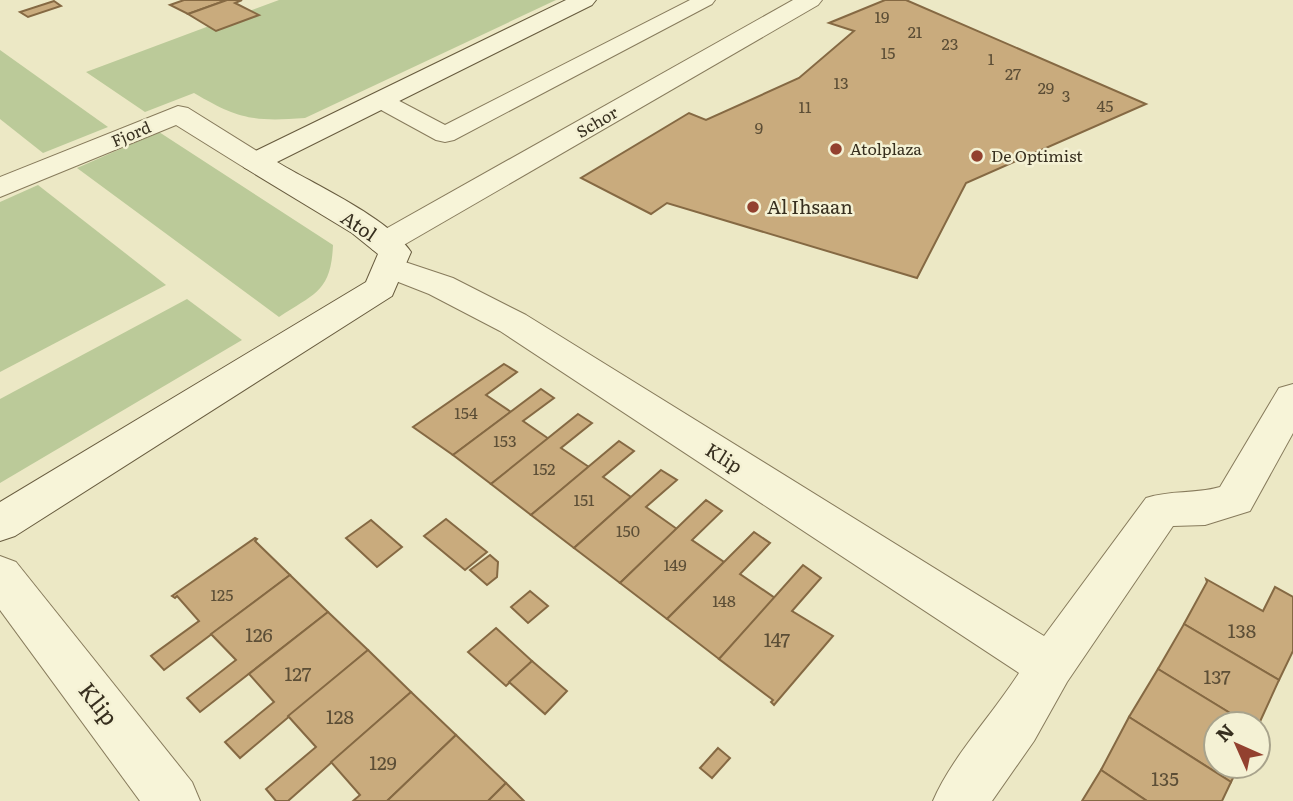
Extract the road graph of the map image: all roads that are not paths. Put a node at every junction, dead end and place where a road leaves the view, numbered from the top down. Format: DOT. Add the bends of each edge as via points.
graph roads {
  1 [pos="584,0"];
  2 [pos="705,0"];
  3 [pos="810,0"];
  4 [pos="380,100"];
  5 [pos="255,162"];
  6 [pos="0,188"];
  7 [pos="387,255"];
  8 [pos="1293,398"];
  9 [pos="0,524"];
  10 [pos="8,601"];
  11 [pos="1050,666"];
  12 [pos="173,801"];
  13 [pos="960,801"];
  1 -- 4 [label="street"];
  2 -- 4 [label="lane" via="444,135"];
  3 -- 7 [label="street, Schor"];
  4 -- 5 [label="street"];
  5 -- 6 [label="street, Fjord" via="178,114"];
  5 -- 7 [label="street, Atol" via="363,226"];
  7 -- 9 [label="street" via="380,288"];
  7 -- 11 [label="street, Klip" via="513,323"];
  8 -- 11 [label="street" via="1234,499 1205,508 1161,510"];
  10 -- 12 [label="street, Klip"];
  11 -- 13 [label="street" via="1016,724"];
}
